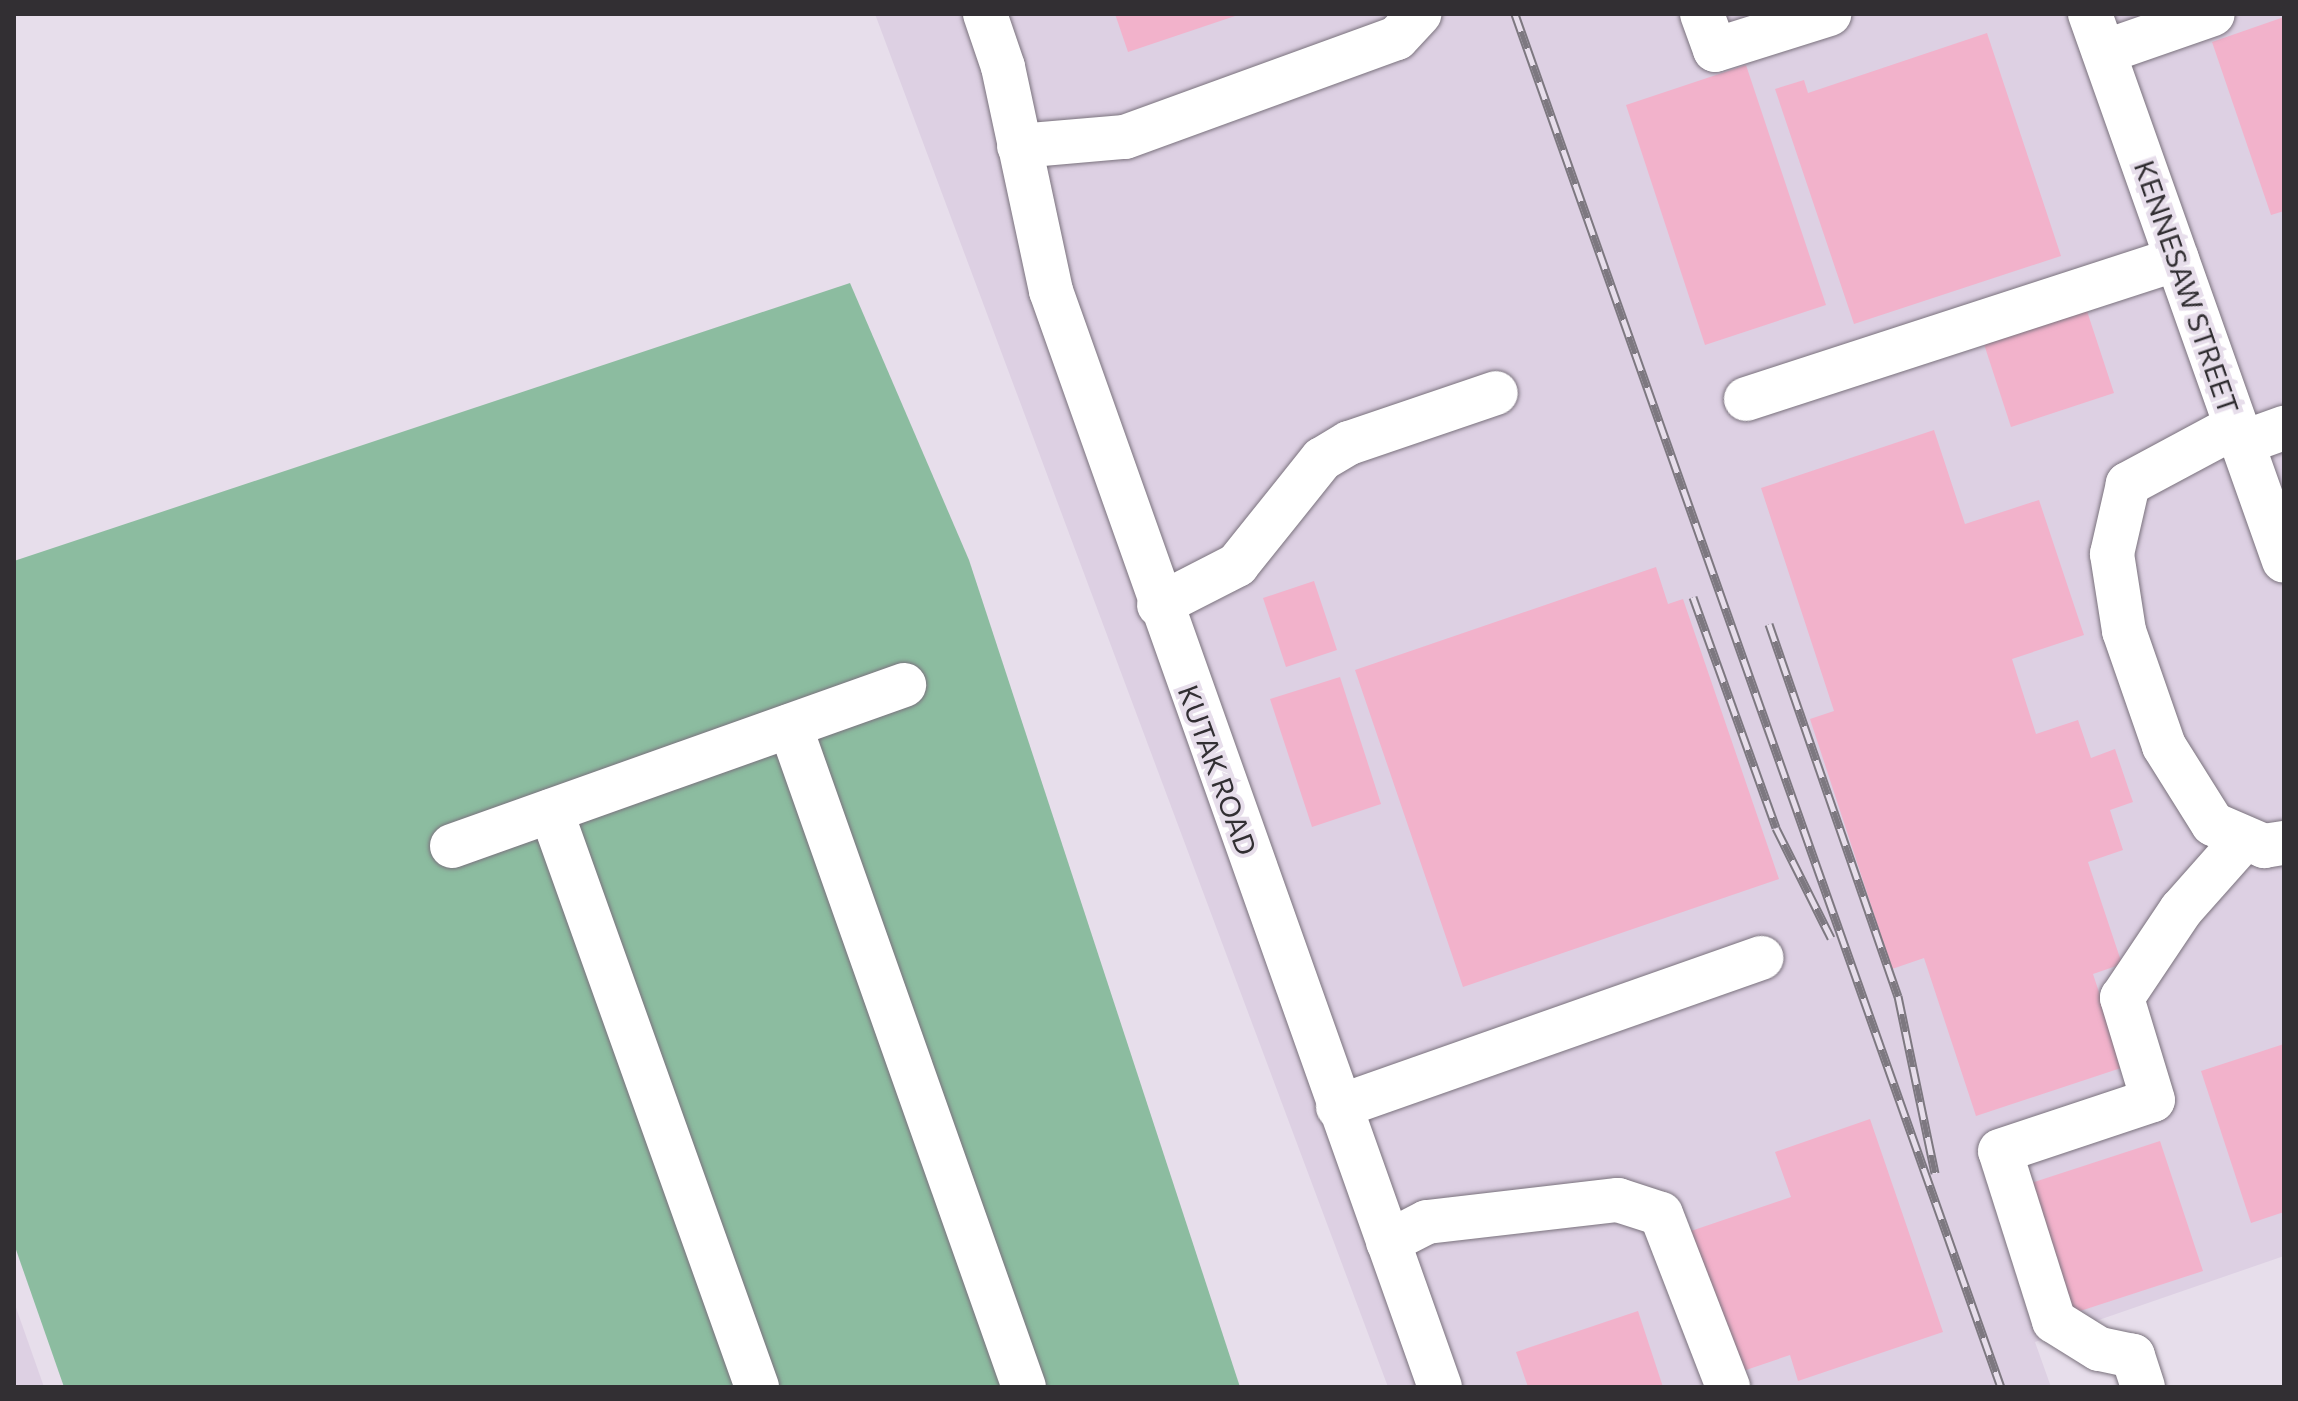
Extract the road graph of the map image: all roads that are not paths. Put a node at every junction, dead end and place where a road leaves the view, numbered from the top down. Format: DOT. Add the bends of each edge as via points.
graph roads {
  1 [pos="985,14"];
  2 [pos="1702,14"];
  3 [pos="1829,14"];
  4 [pos="2213,14"];
  5 [pos="1422,15"];
  6 [pos="2097,33"];
  7 [pos="1019,146"];
  8 [pos="2177,259"];
  9 [pos="1496,393"];
  10 [pos="1746,399"];
  11 [pos="2284,428"];
  12 [pos="2239,435"];
  13 [pos="2284,561"];
  14 [pos="1159,605"];
  15 [pos="904,685"];
  16 [pos="790,726"];
  17 [pos="551,811"];
  18 [pos="2265,841"];
  19 [pos="452,846"];
  20 [pos="1762,958"];
  21 [pos="1338,1107"];
  22 [pos="1388,1242"];
  23 [pos="757,1387"];
  24 [pos="1024,1387"];
  25 [pos="1440,1387"];
  26 [pos="1728,1387"];
  27 [pos="2143,1387"];
  1 -- 7 [label="street, KUTAK ROAD"];
  2 -- 3 [label="street" via="1715,50"];
  4 -- 6 [label="street"];
  5 -- 7 [label="street" via="1397,38 1125,137"];
  6 -- 8 [label="street, KENNESAW STREET"];
  7 -- 14 [label="street, KUTAK ROAD" via="1051,291"];
  8 -- 10 [label="street"];
  8 -- 12 [label="street, KENNESAW STREET"];
  9 -- 14 [label="street" via="1335,451 1301,480 1224,577"];
  11 -- 12 [label="street"];
  12 -- 13 [label="street, KENNESAW STREET"];
  12 -- 18 [label="street" via="2128,484 2112,554 2124,631 2164,746 2213,824"];
  14 -- 21 [label="street, KUTAK ROAD"];
  15 -- 16 [label="street"];
  16 -- 17 [label="street"];
  16 -- 24 [label="street"];
  17 -- 19 [label="street"];
  17 -- 23 [label="street"];
  18 -- 27 [label="street" via="2181,910 2122,998 2153,1100 2000,1151 2054,1321 2099,1349 2133,1356"];
  20 -- 21 [label="street"];
  21 -- 22 [label="street, KUTAK ROAD"];
  22 -- 25 [label="street, KUTAK ROAD"];
  22 -- 26 [label="street" via="1427,1222 1618,1200 1661,1214"];
}
